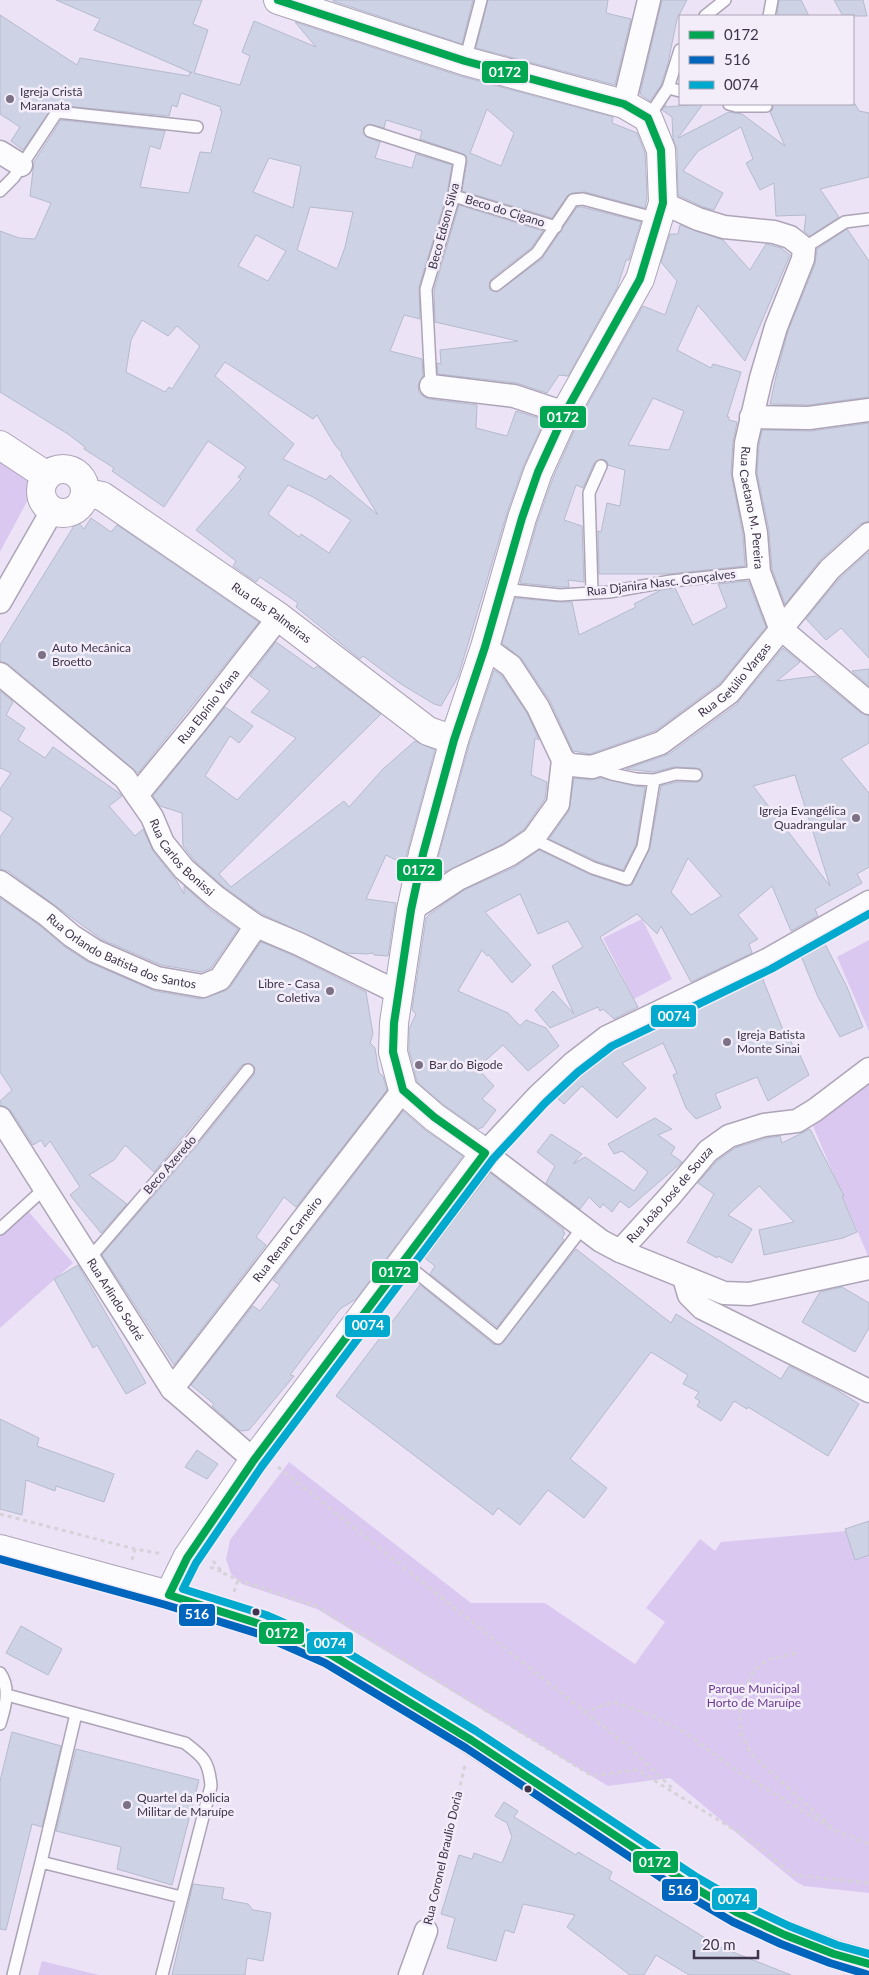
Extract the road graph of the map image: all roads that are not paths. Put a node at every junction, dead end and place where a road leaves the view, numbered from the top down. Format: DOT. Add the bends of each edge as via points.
graph roads {
  1 [pos="278,0"];
  2 [pos="481,0"];
  3 [pos="649,0"];
  4 [pos="725,0"];
  5 [pos="772,0"];
  6 [pos="705,15"];
  7 [pos="769,15"];
  8 [pos="679,53"];
  9 [pos="466,61"];
  10 [pos="668,88"];
  11 [pos="679,91"];
  12 [pos="624,104"];
  13 [pos="732,105"];
  14 [pos="766,106"];
  15 [pos="648,118"];
  16 [pos="197,127"];
  17 [pos="370,131"];
  18 [pos="0,152"];
  19 [pos="21,165"];
  20 [pos="0,191"];
  21 [pos="454,196"];
  22 [pos="660,211"];
  23 [pos="869,219"];
  24 [pos="556,227"];
  25 [pos="804,248"];
  26 [pos="496,285"];
  27 [pos="431,386"];
  28 [pos="869,410"];
  29 [pos="565,413"];
  30 [pos="751,416"];
  31 [pos="0,445"];
  32 [pos="601,466"];
  33 [pos="46,476"];
  34 [pos="86,493"];
  35 [pos="52,511"];
  36 [pos="869,534"];
  37 [pos="759,572"];
  38 [pos="502,589"];
  39 [pos="592,592"];
  40 [pos="0,602"];
  41 [pos="279,617"];
  42 [pos="780,628"];
  43 [pos="485,647"];
  44 [pos="0,674"];
  45 [pos="869,704"];
  46 [pos="454,740"];
  47 [pos="563,760"];
  48 [pos="592,767"];
  49 [pos="696,775"];
  50 [pos="654,780"];
  51 [pos="137,795"];
  52 [pos="533,839"];
  53 [pos="0,882"];
  54 [pos="869,902"];
  55 [pos="411,910"];
  56 [pos="256,926"];
  57 [pos="399,993"];
  58 [pos="869,1069"];
  59 [pos="248,1070"];
  60 [pos="403,1090"];
  61 [pos="0,1118"];
  62 [pos="485,1153"];
  63 [pos="45,1188"];
  64 [pos="583,1226"];
  65 [pos="0,1229"];
  66 [pos="620,1251"];
  67 [pos="90,1259"];
  68 [pos="402,1261"];
  69 [pos="869,1268"];
  70 [pos="684,1278"];
  71 [pos="172,1388"];
  72 [pos="869,1391"];
  73 [pos="265,1462"];
  74 [pos="0,1549"];
  75 [pos="169,1595"];
  76 [pos="0,1673"];
  77 [pos="7,1695"];
  78 [pos="2,1710"];
  79 [pos="76,1714"];
  80 [pos="0,1724"];
  81 [pos="41,1862"];
  82 [pos="181,1897"];
  83 [pos="426,1931"];
  84 [pos="834,1954"];
  85 [pos="869,1964"];
  86 [pos="13,1975"];
  87 [pos="162,1975"];
  88 [pos="410,1975"];
  89 [pos="863,1975"];
  1 -- 9 [label="street"];
  2 -- 9 [label="lane"];
  3 -- 12 [label="street"];
  4 -- 6 [label="lane"];
  5 -- 7 [label="lane"];
  8 -- 10 [label="lane"];
  9 -- 12 [label="street"];
  10 -- 11 [label="lane"];
  10 -- 15 [label="lane"];
  12 -- 15 [label="street"];
  13 -- 14 [label="lane"];
  15 -- 22 [label="street" via="660,150"];
  16 -- 19 [label="lane" via="57,112"];
  17 -- 21 [label="lane, Beco Edson Silva" via="460,160"];
  18 -- 19 [label="street"];
  19 -- 20 [label="lane"];
  21 -- 24 [label="lane, Beco do Cigano"];
  21 -- 27 [label="lane, Beco Edson Silva" via="426,289"];
  22 -- 24 [label="lane" via="574,200"];
  22 -- 25 [label="street" via="724,227 774,232 790,237"];
  22 -- 29 [label="street" via="640,279"];
  23 -- 25 [label="lane" via="836,226"];
  24 -- 26 [label="lane" via="536,254"];
  25 -- 30 [label="street, Rua Caetano M. Pereira" via="795,283 776,327"];
  27 -- 29 [label="street" via="514,396"];
  28 -- 30 [label="street" via="809,418"];
  29 -- 38 [label="street" via="535,481"];
  30 -- 37 [label="street, Rua Caetano M. Pereira" via="744,474 756,533"];
  31 -- 33 [label="street"];
  32 -- 39 [label="lane" via="589,493"];
  33 -- 34 [label="street" via="58,469 72,471 82,480"];
  33 -- 35 [label="street" via="41,488 43,501"];
  34 -- 35 [label="street" via="80,507 67,514"];
  34 -- 41 [label="street, Rua das Palmeiras" via="102,496"];
  35 -- 40 [label="street"];
  36 -- 42 [label="street, Rua Getúlio Vargas" via="830,569"];
  37 -- 39 [label="lane, Rua Djanira Nasc. Gonçalves"];
  37 -- 42 [label="street, Rua Caetano M. Pereira"];
  38 -- 39 [label="lane, Rua Djanira Nasc. Gonçalves" via="560,595"];
  38 -- 43 [label="street"];
  41 -- 46 [label="street, Rua das Palmeiras" via="428,731"];
  41 -- 51 [label="street, Rua Elpínio Viana"];
  42 -- 45 [label="street, Rua Caetano M. Pereira"];
  42 -- 48 [label="street, Rua Getúlio Vargas" via="729,693 661,743"];
  43 -- 46 [label="street"];
  43 -- 47 [label="street" via="511,666 538,707"];
  44 -- 51 [label="street, Rua Carlos Bonissi" via="125,778"];
  46 -- 55 [label="street"];
  47 -- 48 [label="street, Rua Getúlio Vargas" via="571,765"];
  47 -- 52 [label="street" via="558,804"];
  48 -- 50 [label="lane" via="612,774"];
  49 -- 50 [label="lane" via="676,774"];
  50 -- 52 [label="lane" via="643,847 626,879 584,864"];
  51 -- 56 [label="street, Rua Carlos Bonissi" via="152,816 163,843 184,870"];
  52 -- 55 [label="street" via="509,855 458,879"];
  53 -- 56 [label="street, Rua Orlando Batista dos Santos" via="95,952 157,978 203,986 220,979"];
  54 -- 62 [label="street" via="767,960 607,1037 565,1070"];
  55 -- 57 [label="street"];
  56 -- 57 [label="street, Rua Carlos Bonissi"];
  57 -- 60 [label="street" via="393,1052"];
  58 -- 66 [label="street, Rua João José de Souza" via="797,1122 764,1125 729,1136 708,1151"];
  59 -- 67 [label="lane, Beco Azeredo"];
  60 -- 62 [label="street" via="434,1117"];
  60 -- 71 [label="street, Rua Renan Carneiro"];
  61 -- 63 [label="street, Rua Arlindo Sodré"];
  62 -- 64 [label="street, Rua João José de Souza"];
  62 -- 68 [label="street"];
  63 -- 65 [label="lane"];
  63 -- 67 [label="street, Rua Arlindo Sodré"];
  64 -- 66 [label="street, Rua João José de Souza"];
  64 -- 68 [label="lane" via="498,1338"];
  66 -- 70 [label="street"];
  67 -- 71 [label="street, Rua Arlindo Sodré"];
  68 -- 73 [label="street" via="280,1426"];
  69 -- 70 [label="street" via="749,1294 724,1293"];
  70 -- 72 [label="street" via="689,1295 702,1308"];
  71 -- 73 [label="street, Rua Arlindo Sodré"];
  73 -- 75 [label="street" via="199,1559"];
  74 -- 75 [label="street"];
  75 -- 84 [label="street" via="263,1625 330,1654 471,1740 716,1900 785,1935"];
  76 -- 77 [label="lane"];
  77 -- 78 [label="lane"];
  77 -- 79 [label="lane"];
  78 -- 80 [label="lane"];
  79 -- 81 [label="lane"];
  79 -- 82 [label="lane" via="185,1743 200,1753 209,1768 211,1786"];
  81 -- 82 [label="lane"];
  81 -- 86 [label="lane"];
  82 -- 87 [label="lane"];
  83 -- 88 [label="street, Rua Coronel Braulio Doria"];
  84 -- 85 [label="street"];
  84 -- 89 [label="street"];
}
